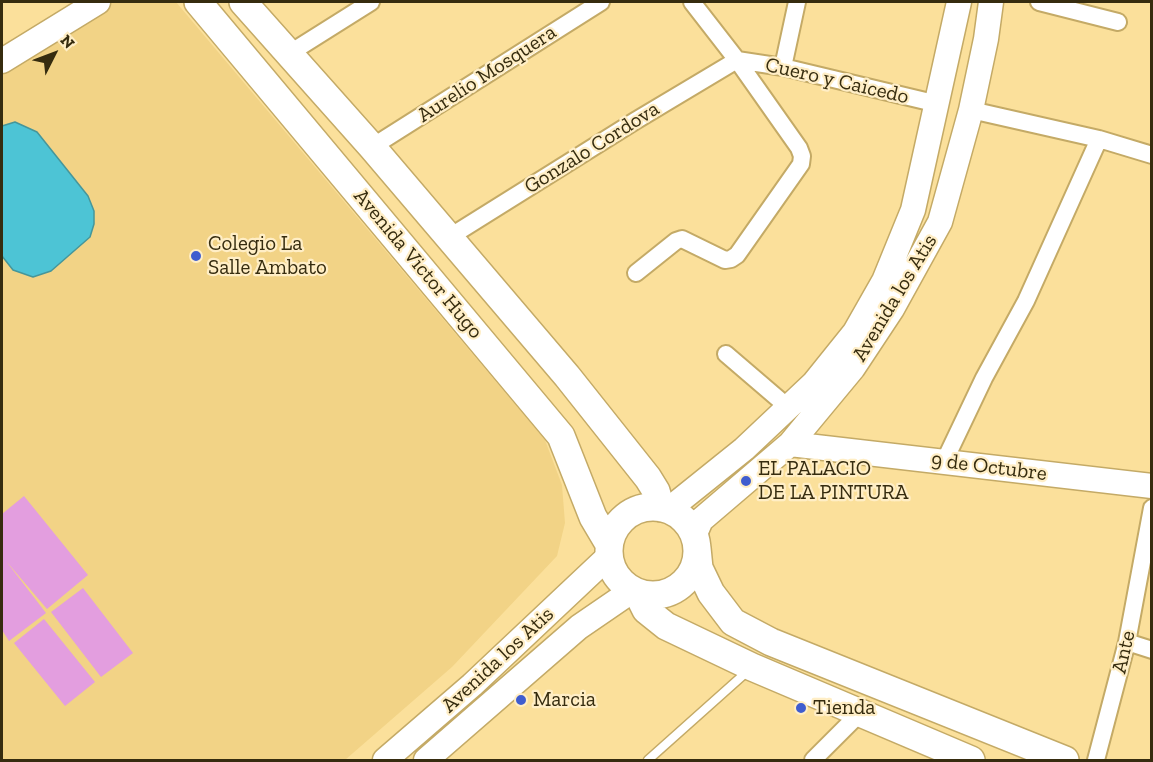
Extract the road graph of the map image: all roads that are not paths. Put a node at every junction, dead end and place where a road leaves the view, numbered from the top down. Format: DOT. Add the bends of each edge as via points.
graph roads {
  1 [pos="98,2"];
  2 [pos="198,2"];
  3 [pos="243,2"];
  4 [pos="371,2"];
  5 [pos="601,2"];
  6 [pos="692,2"];
  7 [pos="797,2"];
  8 [pos="959,2"];
  9 [pos="991,2"];
  10 [pos="1039,2"];
  11 [pos="1118,22"];
  12 [pos="290,53"];
  13 [pos="737,60"];
  14 [pos="2,61"];
  15 [pos="783,67"];
  16 [pos="938,104"];
  17 [pos="971,110"];
  18 [pos="1099,139"];
  19 [pos="372,147"];
  20 [pos="1152,155"];
  21 [pos="448,238"];
  22 [pos="636,273"];
  23 [pos="726,354"];
  24 [pos="789,408"];
  25 [pos="790,444"];
  26 [pos="944,462"];
  27 [pos="1152,486"];
  28 [pos="1152,508"];
  29 [pos="664,509"];
  30 [pos="695,542"];
  31 [pos="609,550"];
  32 [pos="635,591"];
  33 [pos="1127,642"];
  34 [pos="1152,650"];
  35 [pos="752,667"];
  36 [pos="859,714"];
  37 [pos="385,760"];
  38 [pos="426,760"];
  39 [pos="648,760"];
  40 [pos="813,760"];
  41 [pos="971,760"];
  42 [pos="1065,760"];
  43 [pos="1096,760"];
  1 -- 14 [label="main road"];
  2 -- 31 [label="main road, Avenida Victor Hugo" via="561,436"];
  3 -- 12 [label="main road, Avenida Victor Hugo"];
  4 -- 12 [label="street"];
  5 -- 19 [label="street, Aurelio Mosquera"];
  6 -- 13 [label="street"];
  7 -- 15 [label="street"];
  8 -- 16 [label="main road, Avenida los Atis"];
  9 -- 17 [label="main road, Avenida los Atis"];
  10 -- 11 [label="street"];
  12 -- 19 [label="main road, Avenida Victor Hugo"];
  13 -- 15 [label="street, Cuero y Caicedo"];
  13 -- 21 [label="street, Gonzalo Cordova"];
  13 -- 22 [label="street" via="799,148 801,164 732,259 725,260 682,239"];
  15 -- 16 [label="street, Cuero y Caicedo"];
  16 -- 24 [label="main road, Avenida los Atis" via="913,210 885,281 855,332"];
  17 -- 18 [label="street"];
  17 -- 25 [label="main road, Avenida los Atis" via="940,222 892,309 853,368"];
  18 -- 20 [label="street"];
  18 -- 26 [label="street" via="1026,301"];
  19 -- 21 [label="main road, Avenida Victor Hugo"];
  21 -- 29 [label="main road, Avenida Victor Hugo" via="567,376 648,478"];
  23 -- 24 [label="street"];
  24 -- 29 [label="main road, Avenida los Atis" via="715,474"];
  25 -- 26 [label="main road, 9 de Octubre"];
  25 -- 30 [label="main road, Avenida los Atis" via="701,520"];
  26 -- 27 [label="main road, 9 de Octubre"];
  28 -- 33 [label="street, Ante"];
  29 -- 30 [label="main road" via="683,520"];
  29 -- 31 [label="main road, Avenida los Atis" via="634,511 622,519 614,530"];
  30 -- 32 [label="main road, Avenida los Atis" via="695,563 679,587 651,595"];
  30 -- 42 [label="main road" via="699,568 711,594 733,622 771,642"];
  31 -- 32 [label="main road" via="613,570 621,582"];
  31 -- 37 [label="main road, Avenida los Atis" via="465,691"];
  32 -- 35 [label="main road" via="646,610 666,626"];
  32 -- 38 [label="main road, Avenida los Atis" via="579,627"];
  33 -- 34 [label="street"];
  33 -- 43 [label="street, Ante"];
  35 -- 36 [label="main road"];
  35 -- 39 [label="lane"];
  36 -- 40 [label="street"];
  36 -- 41 [label="main road"];
}
